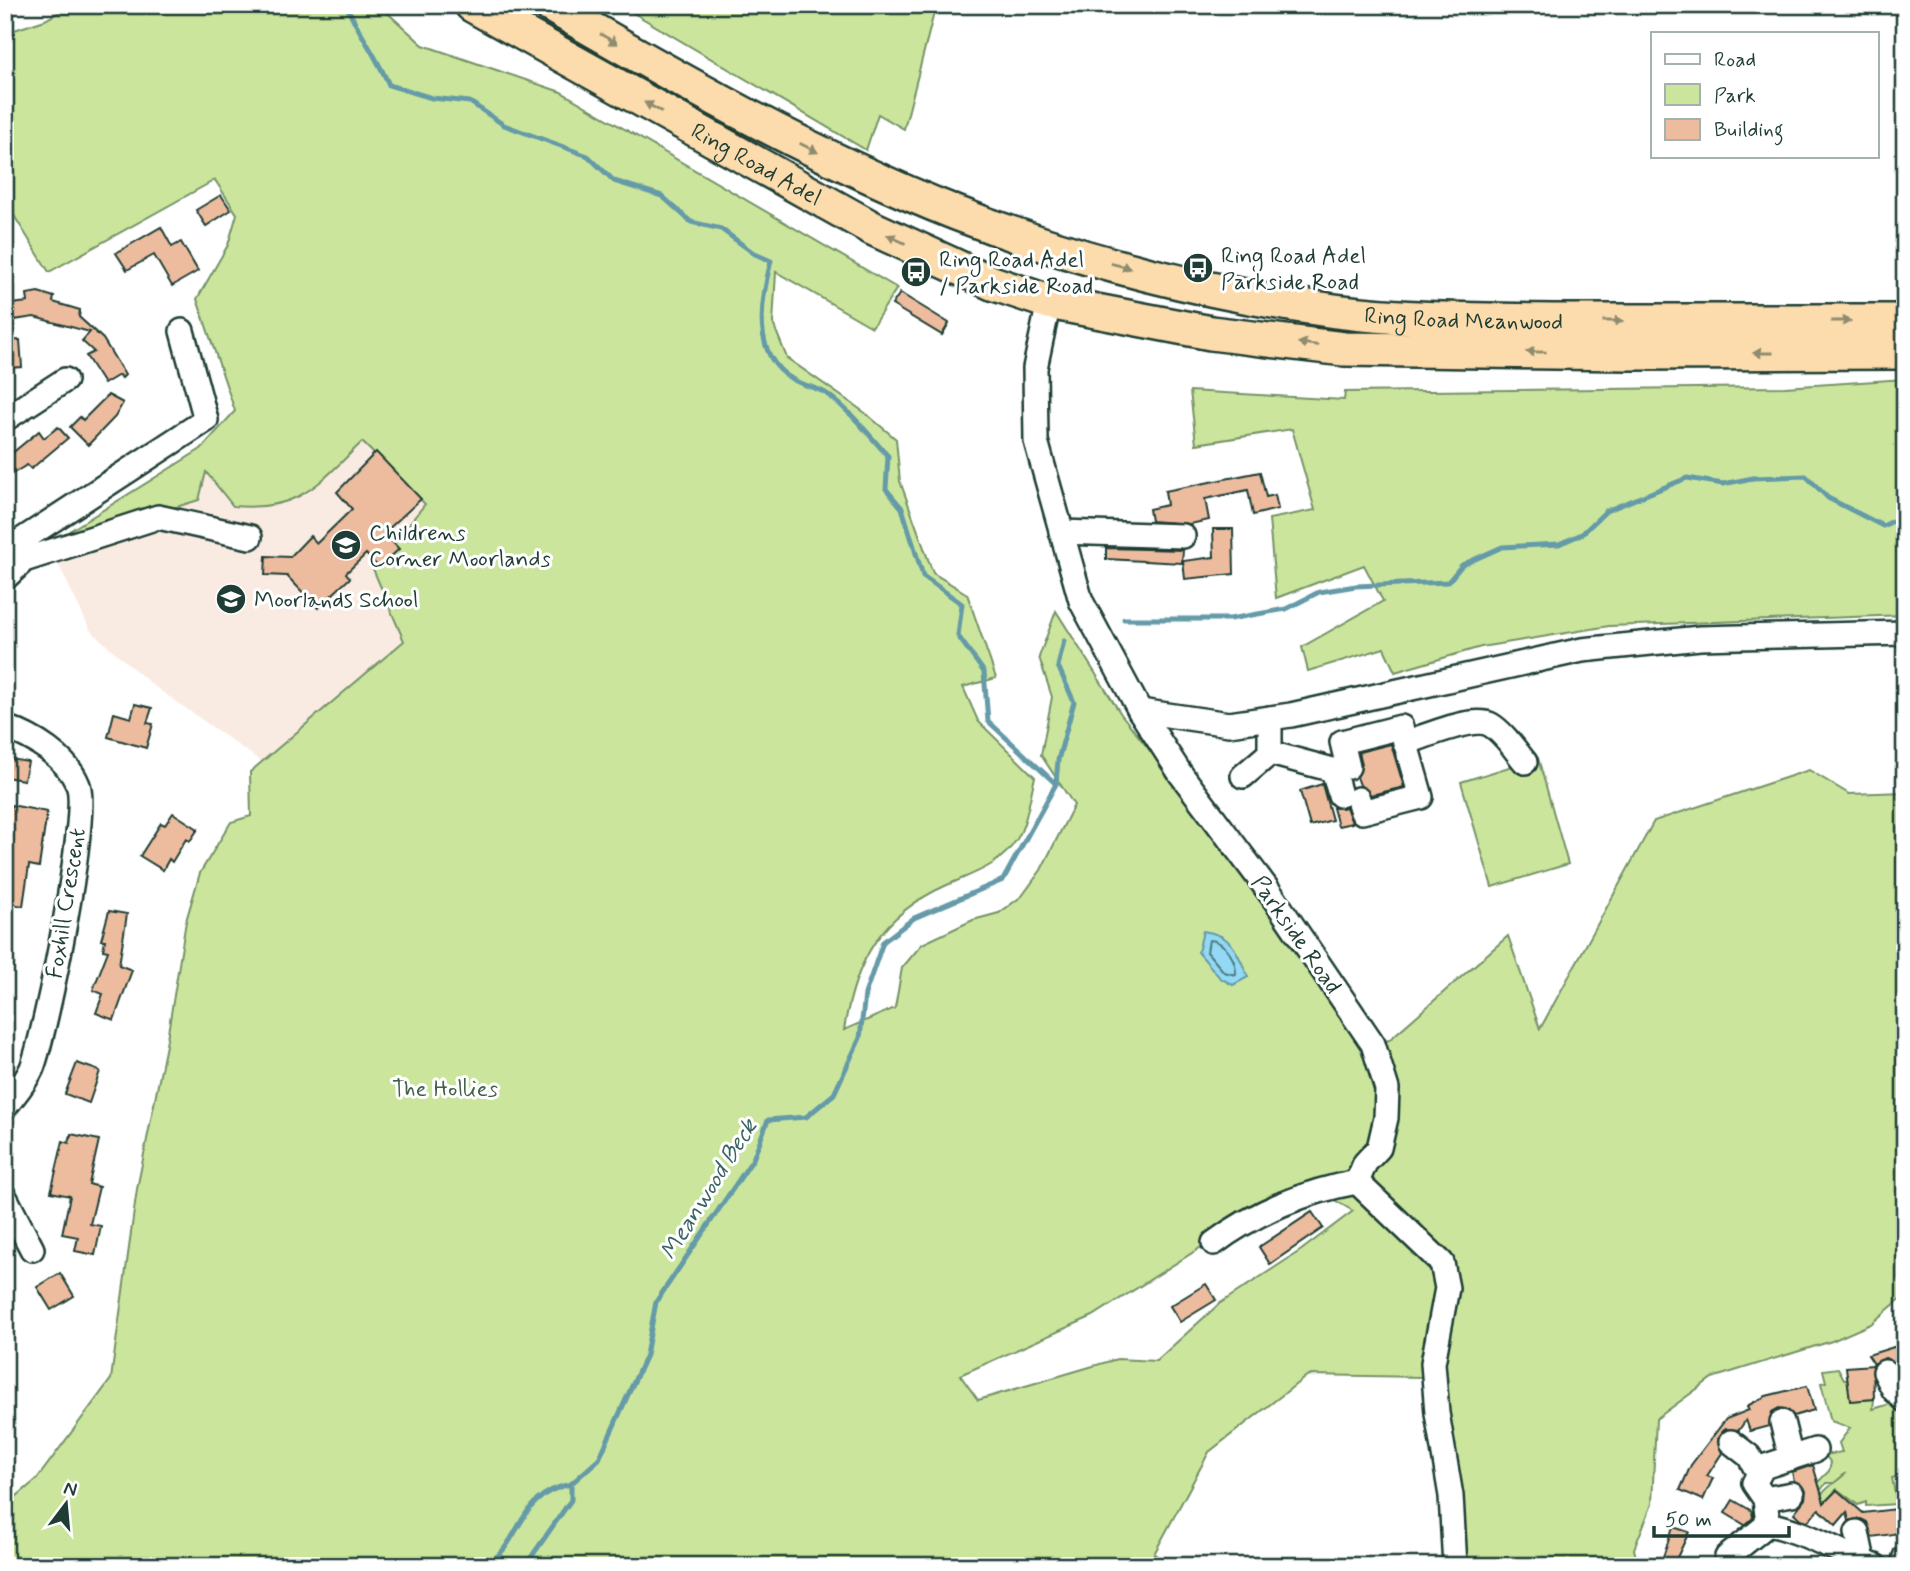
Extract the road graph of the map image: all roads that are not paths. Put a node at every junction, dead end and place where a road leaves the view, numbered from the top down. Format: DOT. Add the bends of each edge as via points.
graph roads {
  1 [pos="472,5"];
  2 [pos="550,5"];
  3 [pos="1032,240"];
  4 [pos="1049,302"];
  5 [pos="1905,321"];
  6 [pos="182,331"];
  7 [pos="1905,352"];
  8 [pos="65,380"];
  9 [pos="5,419"];
  10 [pos="1061,533"];
  11 [pos="1183,536"];
  12 [pos="250,537"];
  13 [pos="5,551"];
  14 [pos="5,578"];
  15 [pos="1905,633"];
  16 [pos="1140,711"];
  17 [pos="1270,718"];
  18 [pos="5,727"];
  19 [pos="1405,743"];
  20 [pos="1270,753"];
  21 [pos="1525,762"];
  22 [pos="1340,769"];
  23 [pos="1242,776"];
  24 [pos="5,1107"];
  25 [pos="1357,1182"];
  26 [pos="5,1197"];
  27 [pos="1214,1243"];
  28 [pos="32,1249"];
  29 [pos="1885,1372"];
  30 [pos="1896,1398"];
  31 [pos="1782,1422"];
  32 [pos="1731,1442"];
  33 [pos="1815,1450"];
  34 [pos="1791,1458"];
  35 [pos="1756,1488"];
  36 [pos="1792,1494"];
  37 [pos="1811,1518"];
  38 [pos="1768,1524"];
  39 [pos="1857,1532"];
  40 [pos="1824,1545"];
  41 [pos="1905,1557"];
  42 [pos="1869,1564"];
  43 [pos="1455,1566"];
  44 [pos="1724,1566"];
  45 [pos="1903,1566"];
  4 -- 1 [label="highway, Ring Road Adel, one-way" via="992,283 872,228"];
  2 -- 3 [label="highway, Ring Road Adel, one-way" via="811,149 956,213"];
  3 -- 5 [label="highway, Ring Road Meanwood, one-way" via="1212,290 1336,311 1433,320"];
  7 -- 4 [label="highway, Ring Road Meanwood, one-way" via="1344,349 1211,333"];
  4 -- 10 [label="street, Parkside Road" via="1035,368 1036,441"];
  6 -- 13 [label="street" via="206,420"];
  8 -- 9 [label="street"];
  10 -- 11 [label="street"];
  10 -- 16 [label="street, Parkside Road" via="1081,601"];
  12 -- 14 [label="street" via="158,517 24,560"];
  15 -- 17 [label="street" via="1700,638 1582,650"];
  16 -- 17 [label="street" via="1229,724"];
  16 -- 25 [label="street, Parkside Road" via="1373,1044 1387,1089 1386,1118 1378,1148"];
  17 -- 20 [label="street"];
  18 -- 24 [label="street, Foxhill Crescent" via="49,750 68,766 80,787 63,928 43,1036 30,1072"];
  19 -- 21 [label="street" via="1484,722"];
  19 -- 22 [label="street" via="1401,727 1342,742"];
  19 -- 22 [label="street" via="1421,797 1362,812 1350,803"];
  20 -- 22 [label="street"];
  20 -- 23 [label="street"];
  25 -- 27 [label="street" via="1318,1189 1234,1228"];
  25 -- 43 [label="street" via="1443,1263 1447,1288 1433,1363 1451,1496"];
  26 -- 28 [label="street"];
  29 -- 30 [label="street"];
  31 -- 34 [label="street"];
  32 -- 35 [label="street" via="1749,1456"];
  33 -- 34 [label="street"];
  34 -- 35 [label="street" via="1763,1467"];
  35 -- 36 [label="street"];
  35 -- 38 [label="street"];
  37 -- 40 [label="street" via="1822,1527"];
  38 -- 40 [label="street" via="1797,1529"];
  38 -- 44 [label="street" via="1727,1557"];
  39 -- 42 [label="street"];
  40 -- 42 [label="street"];
  41 -- 45 [label="street"];
}
